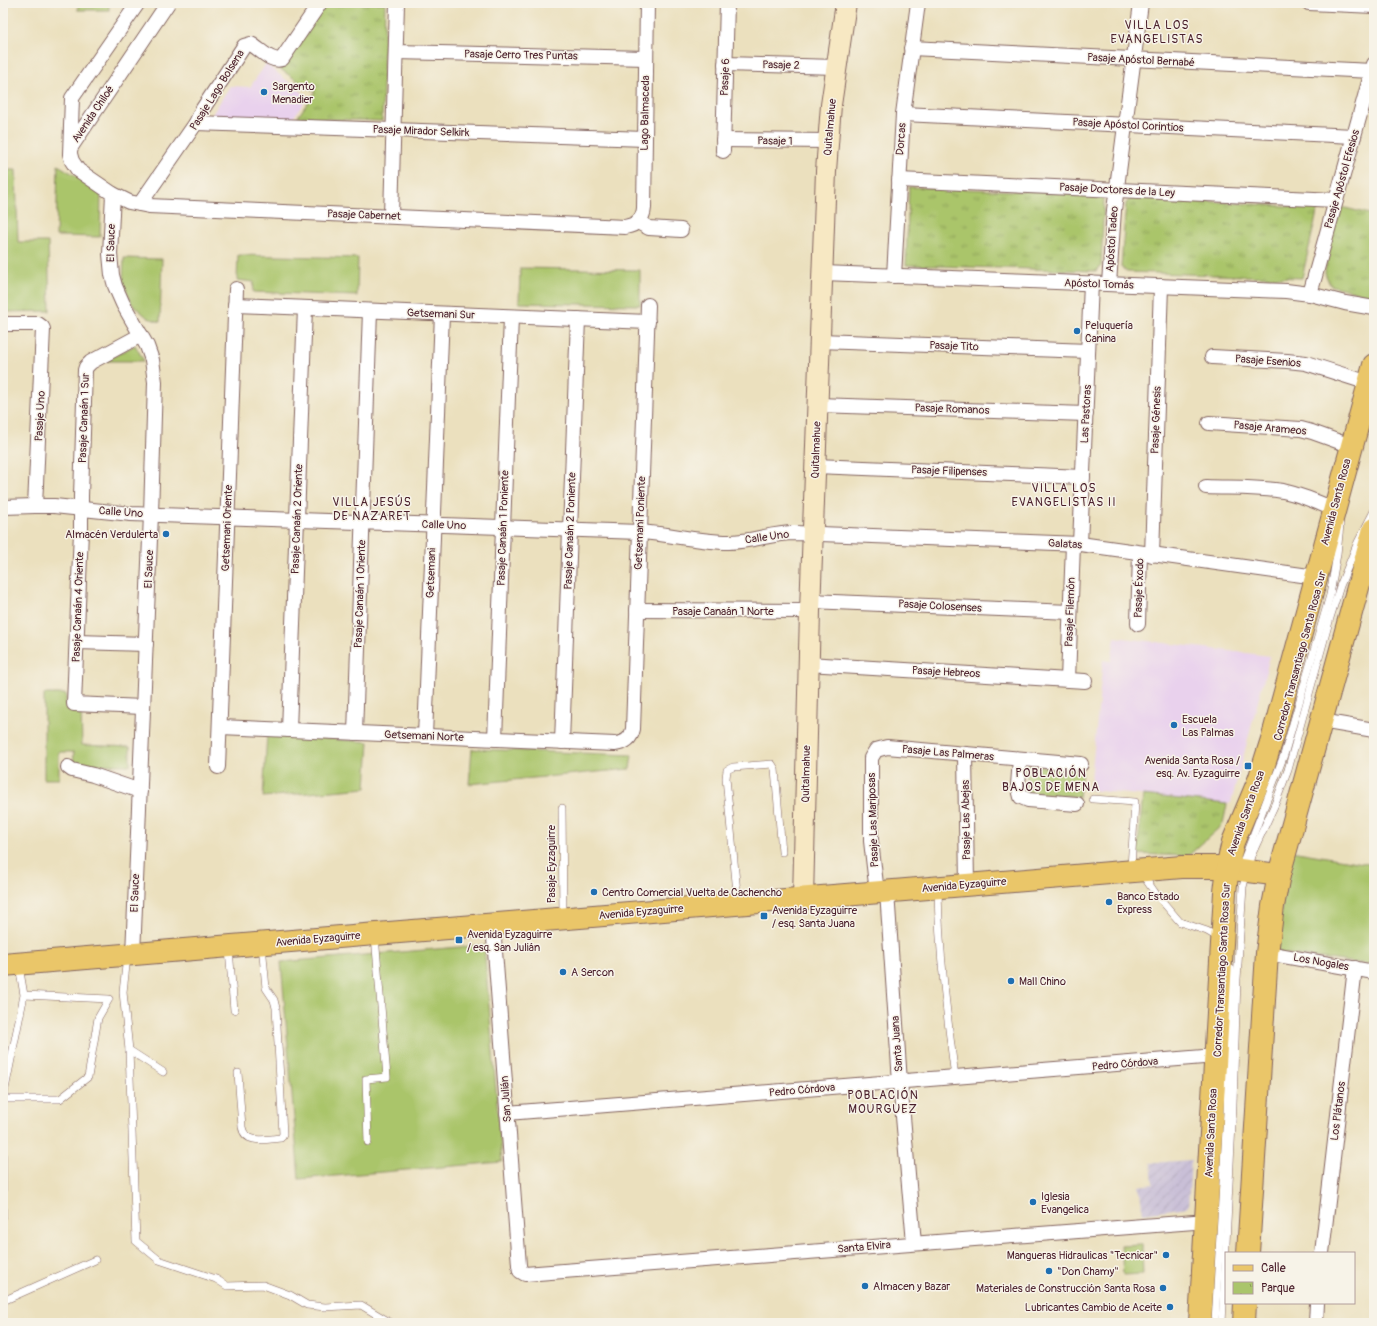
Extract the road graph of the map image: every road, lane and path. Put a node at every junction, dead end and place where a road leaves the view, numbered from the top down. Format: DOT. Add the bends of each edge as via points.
graph roads {
  1 [pos="138,3"];
  2 [pos="168,3"];
  3 [pos="320,3"];
  4 [pos="397,3"];
  5 [pos="647,3"];
  6 [pos="727,3"];
  7 [pos="846,3"];
  8 [pos="918,3"];
  9 [pos="1141,3"];
  10 [pos="1309,3"];
  11 [pos="1374,6"];
  12 [pos="911,48"];
  13 [pos="396,52"];
  14 [pos="646,58"];
  15 [pos="1134,59"];
  16 [pos="725,64"];
  17 [pos="836,67"];
  18 [pos="1373,68"];
  19 [pos="903,114"];
  20 [pos="196,123"];
  21 [pos="1125,125"];
  22 [pos="394,130"];
  23 [pos="1354,136"];
  24 [pos="645,139"];
  25 [pos="828,142"];
  26 [pos="723,146"];
  27 [pos="70,148"];
  28 [pos="899,180"];
  29 [pos="1116,190"];
  30 [pos="113,194"];
  31 [pos="1336,200"];
  32 [pos="140,204"];
  33 [pos="391,216"];
  34 [pos="638,222"];
  35 [pos="681,230"];
  36 [pos="822,273"];
  37 [pos="894,276"];
  38 [pos="1091,284"];
  39 [pos="1109,284"];
  40 [pos="1161,286"];
  41 [pos="236,289"];
  42 [pos="1310,294"];
  43 [pos="235,305"];
  44 [pos="648,305"];
  45 [pos="306,308"];
  46 [pos="1374,308"];
  47 [pos="370,311"];
  48 [pos="442,314"];
  49 [pos="512,317"];
  50 [pos="578,319"];
  51 [pos="648,322"];
  52 [pos="3,324"];
  53 [pos="141,334"];
  54 [pos="820,342"];
  55 [pos="1088,351"];
  56 [pos="1212,357"];
  57 [pos="1371,374"];
  58 [pos="818,404"];
  59 [pos="1086,414"];
  60 [pos="1209,423"];
  61 [pos="1351,446"];
  62 [pos="815,466"];
  63 [pos="1083,477"];
  64 [pos="1206,488"];
  65 [pos="1340,489"];
  66 [pos="35,506"];
  67 [pos="3,508"];
  68 [pos="81,509"];
  69 [pos="1335,510"];
  70 [pos="1374,511"];
  71 [pos="151,514"];
  72 [pos="227,517"];
  73 [pos="297,520"];
  74 [pos="362,522"];
  75 [pos="433,525"];
  76 [pos="504,527"];
  77 [pos="1374,529"];
  78 [pos="570,530"];
  79 [pos="640,532"];
  80 [pos="813,534"];
  81 [pos="1076,544"];
  82 [pos="1146,554"];
  83 [pos="1316,577"];
  84 [pos="810,606"];
  85 [pos="637,610"];
  86 [pos="1070,612"];
  87 [pos="1138,624"];
  88 [pos="77,642"];
  89 [pos="146,644"];
  90 [pos="808,664"];
  91 [pos="1068,680"];
  92 [pos="1085,681"];
  93 [pos="143,707"];
  94 [pos="1321,721"];
  95 [pos="220,727"];
  96 [pos="289,730"];
  97 [pos="1374,730"];
  98 [pos="355,733"];
  99 [pos="425,736"];
  100 [pos="496,739"];
  101 [pos="627,740"];
  102 [pos="562,742"];
  103 [pos="876,750"];
  104 [pos="965,754"];
  105 [pos="1020,759"];
  106 [pos="1081,764"];
  107 [pos="68,767"];
  108 [pos="218,767"];
  109 [pos="140,791"];
  110 [pos="1093,799"];
  111 [pos="1077,804"];
  112 [pos="562,808"];
  113 [pos="1236,833"];
  114 [pos="782,852"];
  115 [pos="1182,867"];
  116 [pos="1238,870"];
  117 [pos="1136,871"];
  118 [pos="1279,875"];
  119 [pos="967,885"];
  120 [pos="938,888"];
  121 [pos="882,892"];
  122 [pos="803,899"];
  123 [pos="738,904"];
  124 [pos="562,919"];
  125 [pos="493,924"];
  126 [pos="375,934"];
  127 [pos="1222,940"];
  128 [pos="262,944"];
  129 [pos="228,946"];
  130 [pos="1267,953"];
  131 [pos="130,955"];
  132 [pos="11,964"];
  133 [pos="1355,968"];
  134 [pos="1374,972"];
  135 [pos="24,995"];
  136 [pos="234,1010"];
  137 [pos="130,1050"];
  138 [pos="1216,1056"];
  139 [pos="163,1072"];
  140 [pos="238,1072"];
  141 [pos="955,1077"];
  142 [pos="900,1082"];
  143 [pos="4,1099"];
  144 [pos="507,1113"];
  145 [pos="368,1142"];
  146 [pos="3,1216"];
  147 [pos="1207,1221"];
  148 [pos="914,1243"];
  149 [pos="1226,1252"];
  150 [pos="1248,1252"];
  151 [pos="1322,1252"];
  152 [pos="94,1260"];
  153 [pos="1225,1263"];
  154 [pos="522,1272"];
  155 [pos="3,1301"];
  156 [pos="1241,1304"];
  157 [pos="1245,1304"];
  158 [pos="1317,1304"];
  159 [pos="391,1323"];
  160 [pos="1200,1323"];
  161 [pos="1215,1323"];
  162 [pos="1222,1323"];
  163 [pos="1237,1323"];
  164 [pos="1244,1323"];
  165 [pos="1316,1323"];
  1 -- 27 [label="street, Avenida Chiloé" via="72,98"];
  2 -- 27 [label="street, Avenida Chiloé"];
  3 -- 20 [label="street, Pasaje Lago Bolsena" via="282,59 273,59 251,44 244,46"];
  4 -- 13 [label="street"];
  5 -- 14 [label="street, Lago Balmaceda"];
  6 -- 16 [label="street, Pasaje 6"];
  7 -- 17 [label="street, Quitalmahue"];
  8 -- 12 [label="street, Dorcas"];
  9 -- 15 [label="street, Apóstol Tadeo"];
  10 -- 11 [label="street"];
  12 -- 15 [label="street, Pasaje Apóstol Bernabé"];
  12 -- 19 [label="street, Dorcas"];
  13 -- 14 [label="street, Pasaje Cerro Tres Puntas"];
  13 -- 22 [label="street"];
  14 -- 24 [label="street, Lago Balmaceda"];
  15 -- 18 [label="street, Pasaje Apóstol Bernabé"];
  15 -- 21 [label="street, Apóstol Tadeo"];
  16 -- 17 [label="street, Pasaje 2"];
  16 -- 26 [label="street, Pasaje 6"];
  17 -- 25 [label="street, Quitalmahue"];
  18 -- 23 [label="street, Pasaje Apóstol Efesios"];
  19 -- 21 [label="street, Pasaje Apóstol Corintios"];
  19 -- 28 [label="street, Dorcas"];
  20 -- 22 [label="street, Pasaje Mirador Selkirk"];
  20 -- 32 [label="street, Pasaje Lago Bolsena"];
  21 -- 23 [label="street, Pasaje Apóstol Corintios"];
  21 -- 29 [label="street, Apóstol Tadeo"];
  22 -- 24 [label="street, Pasaje Mirador Selkirk"];
  22 -- 33 [label="street"];
  23 -- 31 [label="street, Pasaje Apóstol Efesios"];
  24 -- 34 [label="street, Lago Balmaceda" via="644,208"];
  25 -- 26 [label="street, Pasaje 1"];
  25 -- 36 [label="street, Quitalmahue"];
  27 -- 30 [label="street, Pasaje Cabernet" via="72,161 78,170"];
  28 -- 29 [label="street, Pasaje Doctores de la Ley"];
  28 -- 37 [label="street, Dorcas"];
  29 -- 31 [label="street, Pasaje Doctores de la Ley"];
  29 -- 39 [label="street, Apóstol Tadeo"];
  30 -- 32 [label="street, Pasaje Cabernet"];
  30 -- 53 [label="street, El Sauce" via="110,254 112,275 118,295"];
  31 -- 42 [label="street, Pasaje Apóstol Efesios"];
  32 -- 33 [label="street, Pasaje Cabernet"];
  33 -- 34 [label="street, Pasaje Cabernet" via="625,227"];
  34 -- 35 [label="street" via="650,228"];
  36 -- 37 [label="street, Apóstol Tomás"];
  36 -- 54 [label="street, Quitalmahue"];
  37 -- 38 [label="street, Apóstol Tomás"];
  38 -- 39 [label="street, Apóstol Tomás"];
  38 -- 55 [label="street, Las Pastoras"];
  39 -- 40 [label="street, Apóstol Tomás"];
  40 -- 42 [label="street, Apóstol Tomás"];
  40 -- 82 [label="street, Pasaje Génesis"];
  41 -- 43 [label="street, Getsemani Oriente"];
  42 -- 46 [label="street, Apóstol Tomás"];
  43 -- 45 [label="street, Getsemani Sur"];
  43 -- 72 [label="street, Getsemani Oriente"];
  44 -- 51 [label="street, Getsemani Poniente"];
  45 -- 47 [label="street, Getsemani Sur"];
  45 -- 73 [label="street, Pasaje Canaán 2 Oriente"];
  47 -- 48 [label="street, Getsemani Sur"];
  47 -- 74 [label="street, Pasaje Canaán 1 Oriente"];
  48 -- 49 [label="street, Getsemani Sur"];
  48 -- 75 [label="street, Getsemani"];
  49 -- 50 [label="street, Getsemani Sur"];
  49 -- 76 [label="street, Pasaje Canaán 1 Poniente"];
  50 -- 51 [label="street, Getsemani Sur"];
  50 -- 78 [label="street, Pasaje Canaán 2 Poniente"];
  51 -- 79 [label="street, Getsemani Poniente"];
  52 -- 66 [label="street, Pasaje Uno" via="38,324 43,332"];
  53 -- 68 [label="street, Pasaje Canaán 1 Sur" via="86,367"];
  53 -- 71 [label="street, El Sauce" via="152,360 155,382"];
  54 -- 55 [label="street, Pasaje Tito"];
  54 -- 58 [label="street, Quitalmahue"];
  55 -- 59 [label="street, Las Pastoras"];
  56 -- 57 [label="street, Pasaje Esenios" via="1301,362"];
  57 -- 61 [label="main road, Avenida Santa Rosa"];
  58 -- 59 [label="street, Pasaje Romanos"];
  58 -- 62 [label="street, Quitalmahue"];
  59 -- 63 [label="street, Las Pastoras"];
  60 -- 61 [label="street, Pasaje Arameos" via="1301,429"];
  61 -- 65 [label="main road, Avenida Santa Rosa"];
  62 -- 63 [label="street, Pasaje Filipenses"];
  62 -- 80 [label="street, Quitalmahue"];
  63 -- 81 [label="street, Las Pastoras"];
  64 -- 69 [label="street" via="1281,491"];
  65 -- 69 [label="main road, Avenida Santa Rosa"];
  65 -- 116 [label="lane, Corredor Transantiago Santa Rosa Sur" via="1340,523 1330,595 1282,761"];
  66 -- 67 [label="street, Calle Uno"];
  66 -- 68 [label="street, Calle Uno"];
  68 -- 71 [label="street, Calle Uno"];
  68 -- 88 [label="street, Pasaje Canaán 4 Oriente"];
  69 -- 83 [label="main road, Avenida Santa Rosa"];
  70 -- 116 [label="lane, Corredor Transantiago Santa Rosa Sur" via="1340,586 1288,770 1251,856"];
  71 -- 72 [label="street, Calle Uno"];
  71 -- 89 [label="street, El Sauce"];
  72 -- 73 [label="street, Calle Uno"];
  72 -- 95 [label="street, Getsemani Oriente"];
  73 -- 74 [label="street, Calle Uno"];
  73 -- 96 [label="street, Pasaje Canaán 2 Oriente"];
  74 -- 75 [label="street, Calle Uno"];
  74 -- 98 [label="street, Pasaje Canaán 1 Oriente"];
  75 -- 76 [label="street, Calle Uno"];
  75 -- 99 [label="street, Getsemani"];
  76 -- 78 [label="street, Calle Uno"];
  76 -- 100 [label="street, Pasaje Canaán 1 Poniente"];
  77 -- 94 [label="main road"];
  78 -- 79 [label="street, Calle Uno"];
  78 -- 102 [label="street, Pasaje Canaán 2 Poniente"];
  79 -- 80 [label="street, Calle Uno" via="720,542 745,541 788,533"];
  79 -- 85 [label="street, Getsemani Poniente"];
  80 -- 81 [label="street, Galatas"];
  80 -- 84 [label="street, Quitalmahue"];
  81 -- 82 [label="street, Galatas"];
  81 -- 86 [label="street, Pasaje Filemón"];
  82 -- 83 [label="street, Galatas"];
  82 -- 87 [label="street, Pasaje Éxodo"];
  83 -- 113 [label="main road, Avenida Santa Rosa" via="1273,736"];
  84 -- 85 [label="street, Pasaje Canaán 1 Norte"];
  84 -- 86 [label="street, Pasaje Colosenses"];
  84 -- 90 [label="street, Quitalmahue"];
  85 -- 101 [label="street, Getsemani Poniente" via="633,729"];
  86 -- 91 [label="street, Pasaje Filemón"];
  88 -- 89 [label="street"];
  88 -- 93 [label="street, Pasaje Canaán 4 Oriente" via="74,704"];
  89 -- 93 [label="street, El Sauce"];
  90 -- 91 [label="street, Pasaje Hebreos"];
  90 -- 122 [label="street, Quitalmahue"];
  91 -- 92 [label="street, Pasaje Hebreos"];
  93 -- 109 [label="street, El Sauce"];
  94 -- 97 [label="street"];
  94 -- 118 [label="main road"];
  95 -- 96 [label="street, Getsemani Norte"];
  95 -- 108 [label="street, Getsemani Oriente"];
  96 -- 98 [label="street, Getsemani Norte"];
  98 -- 99 [label="street, Getsemani Norte"];
  99 -- 100 [label="street, Getsemani Norte"];
  100 -- 102 [label="street, Getsemani Norte"];
  101 -- 102 [label="street, Getsemani Norte" via="615,744"];
  103 -- 104 [label="street, Pasaje Las Palmeras" via="887,747"];
  103 -- 121 [label="street, Pasaje Las Mariposas" via="871,758 871,841"];
  104 -- 105 [label="street, Pasaje Las Palmeras"];
  104 -- 119 [label="street, Pasaje Las Abejas"];
  105 -- 106 [label="street, Pasaje Las Palmeras"];
  105 -- 111 [label="street" via="1018,785 1021,797 1028,800"];
  107 -- 109 [label="street"];
  109 -- 131 [label="street, El Sauce"];
  110 -- 117 [label="lane" via="1136,802"];
  112 -- 124 [label="lane, Pasaje Eyzaguirre"];
  113 -- 115 [label="main road" via="1216,850"];
  113 -- 116 [label="main road, Avenida Santa Rosa" via="1231,849"];
  114 -- 123 [label="lane" via="775,769 772,764 733,767 727,770"];
  115 -- 116 [label="main road, Avenida Eyzaguirre"];
  115 -- 117 [label="main road, Avenida Eyzaguirre"];
  116 -- 118 [label="main road, Avenida Eyzaguirre"];
  116 -- 127 [label="main road, Avenida Santa Rosa"];
  116 -- 149 [label="lane, Corredor Transantiago Santa Rosa Sur" via="1242,893"];
  116 -- 161 [label="lane, Corredor Transantiago Santa Rosa Sur" via="1234,907 1227,1112"];
  117 -- 119 [label="main road, Avenida Eyzaguirre"];
  117 -- 127 [label="lane" via="1180,922 1207,931"];
  118 -- 130 [label="main road" via="1270,920"];
  119 -- 120 [label="main road, Avenida Eyzaguirre"];
  120 -- 121 [label="main road, Avenida Eyzaguirre"];
  120 -- 141 [label="lane" via="947,1016"];
  121 -- 122 [label="main road, Avenida Eyzaguirre"];
  121 -- 142 [label="street, Santa Juana"];
  122 -- 123 [label="main road, Avenida Eyzaguirre"];
  123 -- 124 [label="main road, Avenida Eyzaguirre"];
  124 -- 125 [label="main road, Avenida Eyzaguirre"];
  125 -- 126 [label="main road, Avenida Eyzaguirre"];
  125 -- 144 [label="street, San Julián"];
  126 -- 128 [label="main road, Avenida Eyzaguirre"];
  126 -- 145 [label="lane" via="387,1077 366,1079"];
  127 -- 138 [label="main road, Avenida Santa Rosa"];
  128 -- 129 [label="main road, Avenida Eyzaguirre"];
  128 -- 140 [label="lane" via="266,988 276,1008 283,1134 280,1138 255,1140 245,1135 242,1127"];
  129 -- 131 [label="main road, Avenida Eyzaguirre"];
  129 -- 136 [label="lane"];
  130 -- 133 [label="street, Los Nogales"];
  130 -- 150 [label="main road"];
  131 -- 132 [label="main road, Avenida Eyzaguirre"];
  131 -- 137 [label="lane" via="123,992"];
  132 -- 135 [label="lane"];
  133 -- 134 [label="street, Los Nogales"];
  133 -- 151 [label="street, Los Plátanos"];
  135 -- 143 [label="lane"];
  135 -- 143 [label="lane" via="109,998 98,1018 88,1077 60,1099"];
  137 -- 139 [label="lane"];
  137 -- 159 [label="lane" via="136,1241 159,1260 216,1279 227,1286 263,1285 290,1295 307,1305 361,1305"];
  138 -- 141 [label="street, Pedro Córdova"];
  138 -- 147 [label="main road, Avenida Santa Rosa"];
  141 -- 142 [label="street, Pedro Córdova"];
  142 -- 144 [label="street, Pedro Córdova"];
  142 -- 148 [label="street, Santa Juana"];
  143 -- 146 [label="lane"];
  144 -- 154 [label="street, San Julián" via="518,1265"];
  147 -- 148 [label="street, Santa Elvira"];
  147 -- 160 [label="main road, Avenida Santa Rosa"];
  148 -- 154 [label="street, Santa Elvira" via="528,1274"];
  152 -- 155 [label="lane"];
  153 -- 162 [label="lane, Corredor Transantiago Santa Rosa Sur"];
  156 -- 163 [label="lane"];
  157 -- 164 [label="main road"];
  158 -- 165 [label="street"];
}
